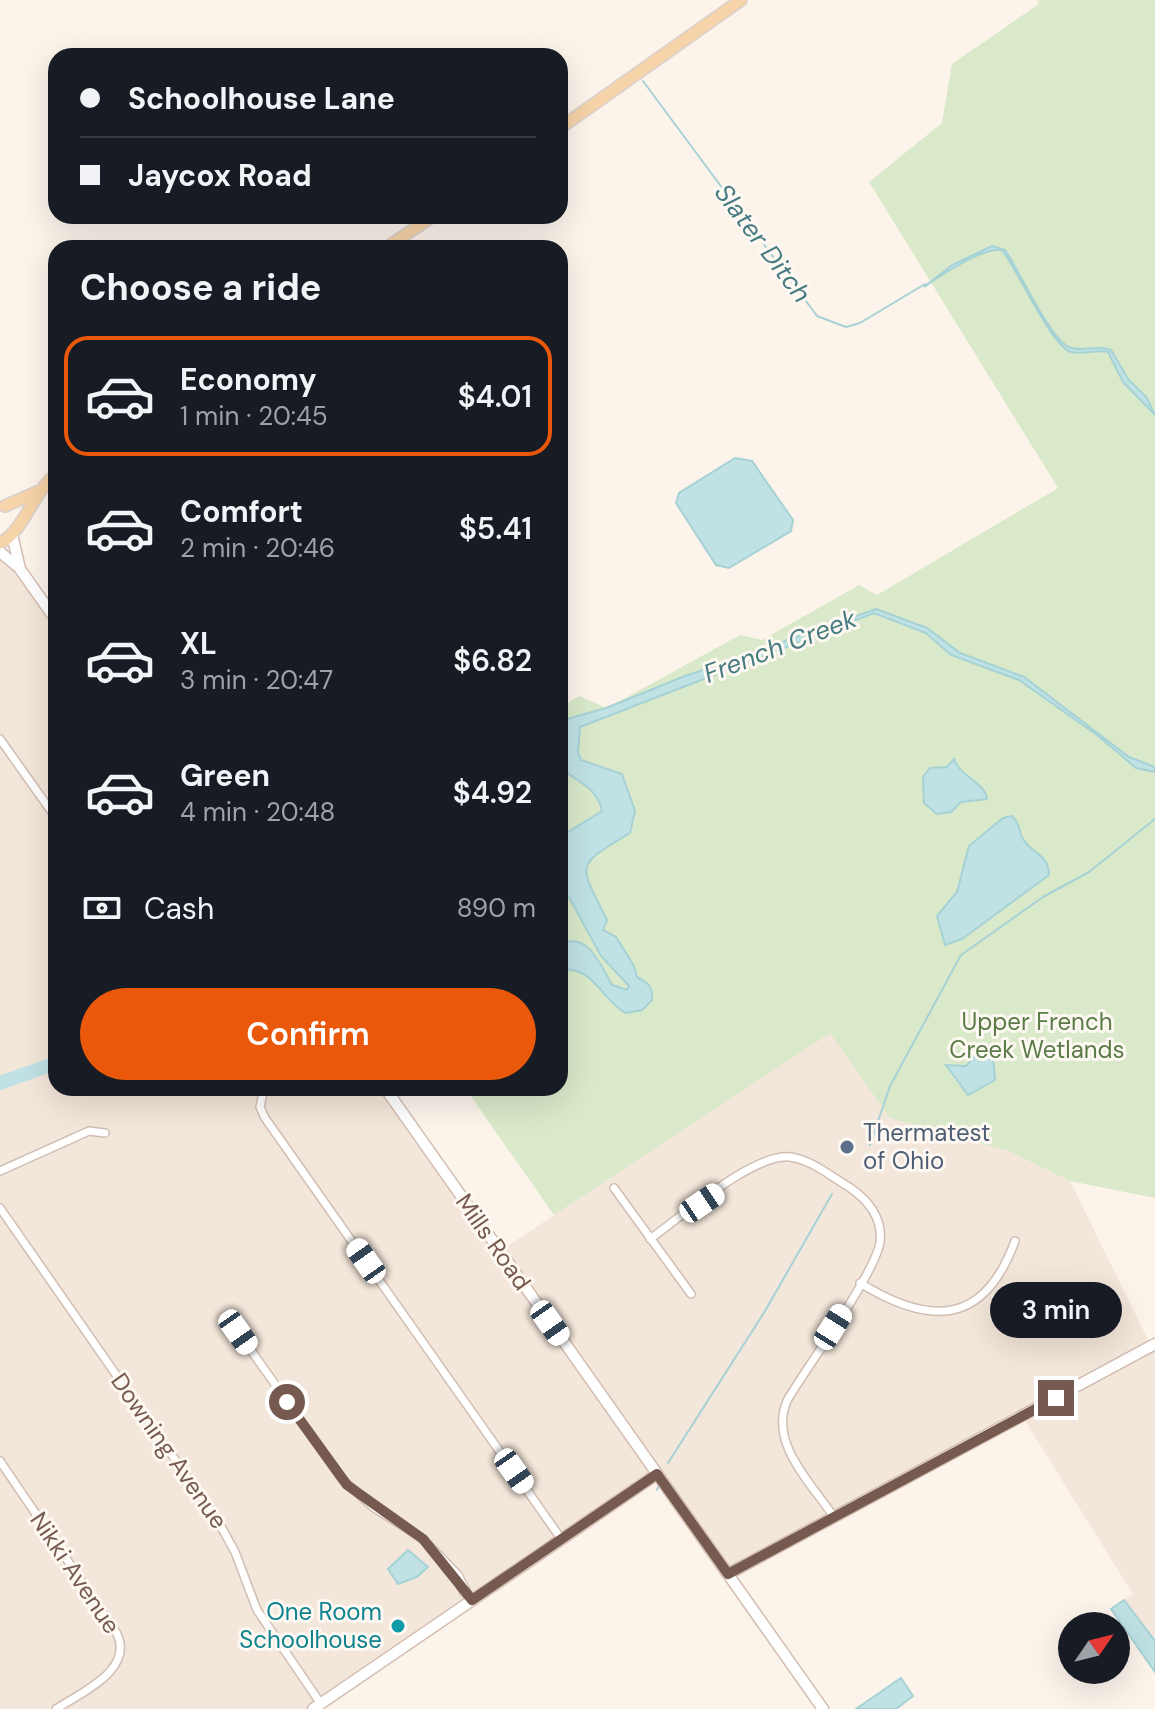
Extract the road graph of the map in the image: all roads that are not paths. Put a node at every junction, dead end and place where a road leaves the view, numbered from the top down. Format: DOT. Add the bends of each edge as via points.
graph roads {
  1 [pos="741,0"];
  2 [pos="568,122"];
  3 [pos="421,224"];
  4 [pos="398,240"];
  5 [pos="48,482"];
  6 [pos="38,491"];
  7 [pos="2,505"];
  8 [pos="14,532"];
  9 [pos="0,543"];
  10 [pos="0,552"];
  11 [pos="20,569"];
  12 [pos="48,609"];
  13 [pos="0,739"];
  14 [pos="48,807"];
  15 [pos="262,1096"];
  16 [pos="391,1096"];
  17 [pos="105,1133"];
  18 [pos="0,1171"];
  19 [pos="614,1188"];
  20 [pos="0,1208"];
  21 [pos="650,1239"];
  22 [pos="1015,1241"];
  23 [pos="860,1283"];
  24 [pos="691,1294"];
  25 [pos="238,1332"];
  26 [pos="1155,1344"];
  27 [pos="0,1461"];
  28 [pos="657,1474"];
  29 [pos="834,1517"];
  30 [pos="562,1540"];
  31 [pos="728,1574"];
  32 [pos="470,1597"];
  33 [pos="317,1706"];
  34 [pos="56,1709"];
  35 [pos="823,1709"];
  1 -- 2 [label="main road"];
  3 -- 4 [label="main road"];
  5 -- 6 [label="main road"];
  6 -- 7 [label="main road"];
  6 -- 8 [label="main road"];
  7 -- 8 [label="main road" via="14,515"];
  8 -- 9 [label="main road"];
  8 -- 11 [label="street"];
  10 -- 11 [label="street"];
  11 -- 12 [label="street"];
  13 -- 14 [label="street"];
  15 -- 30 [label="street" via="265,1118"];
  16 -- 28 [label="street, Mills Road"];
  17 -- 18 [label="street" via="89,1131"];
  19 -- 21 [label="street"];
  20 -- 33 [label="street, Downing Avenue" via="218,1521 261,1617"];
  21 -- 23 [label="street" via="761,1163 799,1159 862,1196 875,1213 880,1242"];
  21 -- 24 [label="street"];
  22 -- 23 [label="street" via="996,1282 958,1308 913,1310"];
  23 -- 29 [label="street" via="788,1399 782,1419 788,1449"];
  25 -- 32 [label="street" via="342,1479 373,1507 423,1539"];
  26 -- 29 [label="street"];
  27 -- 34 [label="street, Nikki Avenue" via="121,1647 112,1671"];
  28 -- 30 [label="street"];
  28 -- 31 [label="street, Mills Road"];
  29 -- 31 [label="street"];
  30 -- 32 [label="street"];
  31 -- 35 [label="street, Mills Road"];
  32 -- 33 [label="street"];
}
